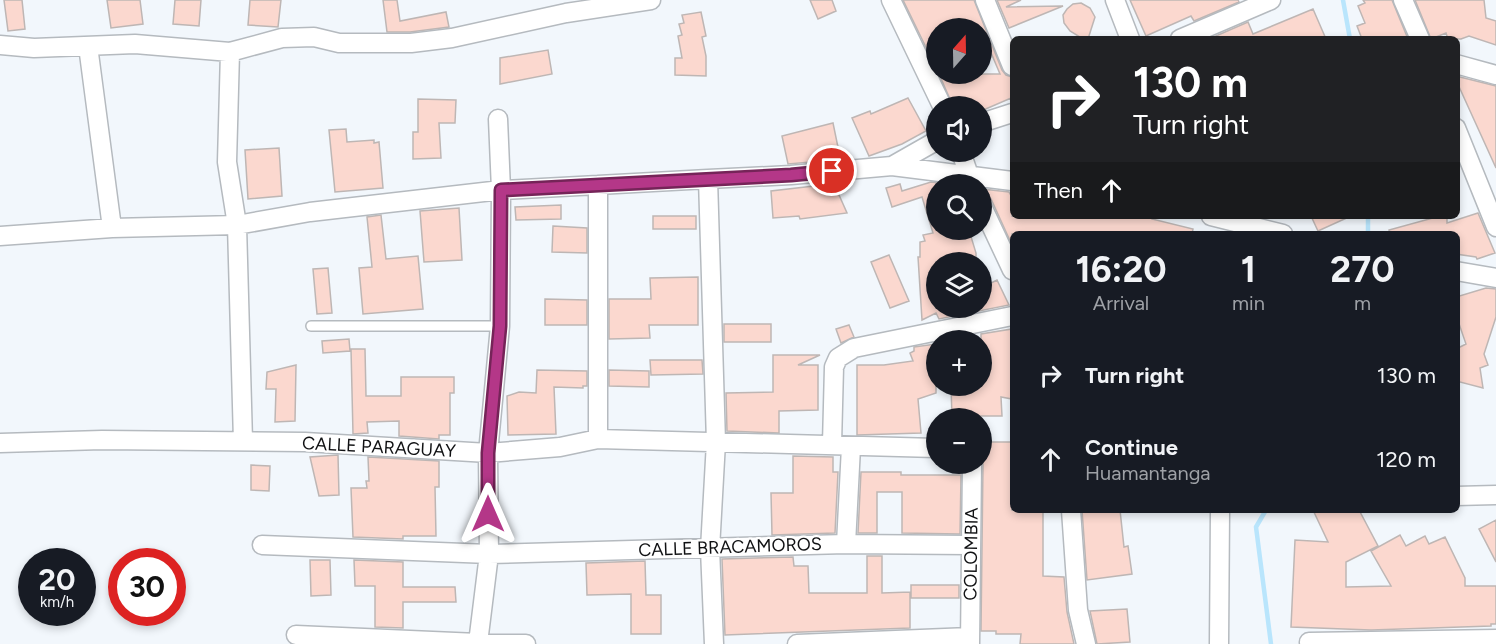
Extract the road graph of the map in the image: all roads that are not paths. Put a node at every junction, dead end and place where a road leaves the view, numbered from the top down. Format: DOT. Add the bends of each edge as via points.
graph roads {
  1 [pos="651,0"];
  2 [pos="891,0"];
  3 [pos="985,0"];
  4 [pos="1115,0"];
  5 [pos="1271,0"];
  6 [pos="1403,0"];
  7 [pos="632,1"];
  8 [pos="1129,36"];
  9 [pos="1187,36"];
  10 [pos="1419,36"];
  11 [pos="0,45"];
  12 [pos="88,45"];
  13 [pos="230,52"];
  14 [pos="1010,61"];
  15 [pos="1460,65"];
  16 [pos="1496,75"];
  17 [pos="937,96"];
  18 [pos="1010,114"];
  19 [pos="498,119"];
  20 [pos="992,119"];
  21 [pos="1460,138"];
  22 [pos="926,146"];
  23 [pos="892,165"];
  24 [pos="939,174"];
  25 [pos="708,179"];
  26 [pos="992,180"];
  27 [pos="1010,180"];
  28 [pos="598,185"];
  29 [pos="501,190"];
  30 [pos="1223,219"];
  31 [pos="237,225"];
  32 [pos="1496,226"];
  33 [pos="992,227"];
  34 [pos="112,228"];
  35 [pos="1271,231"];
  36 [pos="0,236"];
  37 [pos="1010,266"];
  38 [pos="1460,272"];
  39 [pos="1496,278"];
  40 [pos="1010,316"];
  41 [pos="311,326"];
  42 [pos="500,326"];
  43 [pos="598,439"];
  44 [pos="243,441"];
  45 [pos="716,442"];
  46 [pos="0,443"];
  47 [pos="832,444"];
  48 [pos="851,447"];
  49 [pos="926,448"];
  50 [pos="488,453"];
  51 [pos="972,474"];
  52 [pos="1496,495"];
  53 [pos="1460,496"];
  54 [pos="1071,513"];
  55 [pos="1220,513"];
  56 [pos="846,544"];
  57 [pos="262,545"];
  58 [pos="970,545"];
  59 [pos="710,549"];
  60 [pos="489,554"];
  61 [pos="296,635"];
  62 [pos="1496,639"];
  63 [pos="970,641"];
  64 [pos="1309,642"];
  65 [pos="1424,642"];
  66 [pos="478,644"];
  67 [pos="526,644"];
  68 [pos="714,644"];
  69 [pos="797,644"];
  70 [pos="1086,644"];
  71 [pos="1219,644"];
  1 -- 7 [label="street"];
  2 -- 17 [label="street"];
  3 -- 14 [label="street"];
  4 -- 8 [label="street"];
  5 -- 9 [label="street"];
  6 -- 10 [label="street"];
  7 -- 13 [label="street" via="452,38 411,43 282,38"];
  11 -- 12 [label="street"];
  12 -- 13 [label="street" via="135,44"];
  12 -- 34 [label="street"];
  13 -- 31 [label="street" via="227,162"];
  15 -- 16 [label="street"];
  18 -- 20 [label="street"];
  19 -- 29 [label="street"];
  21 -- 32 [label="street"];
  22 -- 23 [label="street"];
  23 -- 24 [label="street"];
  23 -- 25 [label="street"];
  25 -- 28 [label="street"];
  25 -- 45 [label="street"];
  26 -- 27 [label="street"];
  28 -- 29 [label="street"];
  28 -- 43 [label="street"];
  29 -- 31 [label="street" via="310,212"];
  29 -- 42 [label="street"];
  30 -- 35 [label="street"];
  31 -- 34 [label="street"];
  31 -- 44 [label="street"];
  33 -- 37 [label="street"];
  34 -- 36 [label="street"];
  38 -- 39 [label="street"];
  40 -- 47 [label="street" via="854,348 838,358 834,368"];
  41 -- 42 [label="lane"];
  42 -- 50 [label="street"];
  43 -- 45 [label="street, CALLE PARAGUAY"];
  43 -- 50 [label="street, CALLE PARAGUAY" via="560,447"];
  44 -- 46 [label="street, CALLE PARAGUAY"];
  44 -- 50 [label="street, CALLE PARAGUAY"];
  45 -- 47 [label="street, CALLE PARAGUAY"];
  45 -- 59 [label="street"];
  47 -- 48 [label="street, CALLE PARAGUAY"];
  48 -- 49 [label="street, CALLE PARAGUAY"];
  48 -- 56 [label="street"];
  50 -- 60 [label="street"];
  51 -- 58 [label="street, COLOMBIA"];
  52 -- 53 [label="street"];
  54 -- 70 [label="street" via="1078,610"];
  55 -- 71 [label="street"];
  56 -- 58 [label="street, CALLE BRACAMOROS"];
  56 -- 59 [label="street, CALLE BRACAMOROS"];
  57 -- 60 [label="street, CALLE BRACAMOROS"];
  58 -- 63 [label="street, COLOMBIA"];
  59 -- 60 [label="street, CALLE BRACAMOROS"];
  59 -- 68 [label="street"];
  60 -- 66 [label="street"];
  61 -- 66 [label="street"];
  62 -- 65 [label="street"];
  63 -- 69 [label="street"];
  64 -- 65 [label="street"];
  66 -- 67 [label="street"];
}
